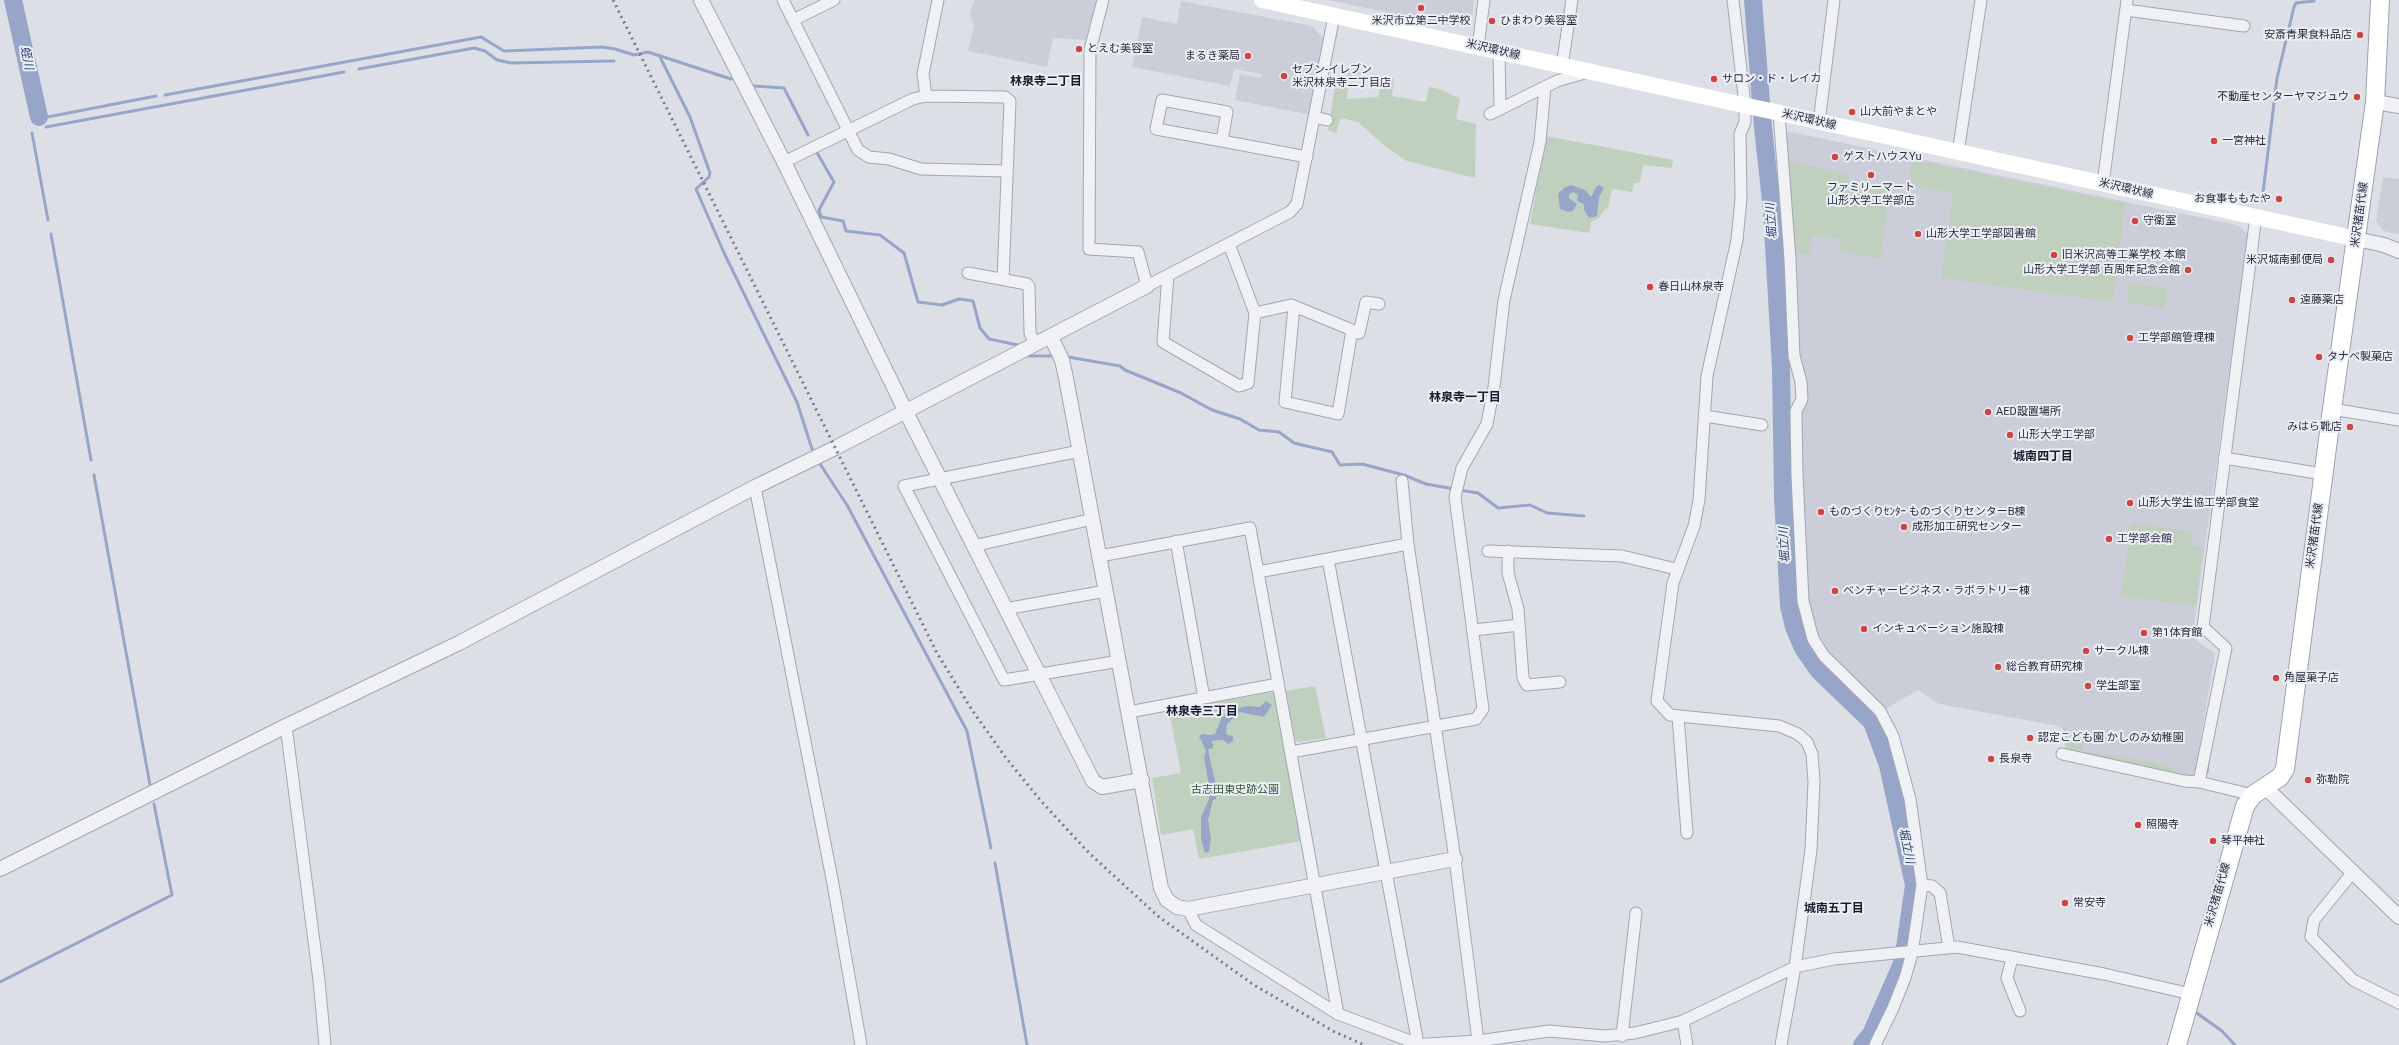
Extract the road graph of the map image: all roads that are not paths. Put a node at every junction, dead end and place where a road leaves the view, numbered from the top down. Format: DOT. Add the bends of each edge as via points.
graph roads {
  1 [pos="701,0"];
  2 [pos="783,0"];
  3 [pos="834,0"];
  4 [pos="938,0"];
  5 [pos="1103,0"];
  6 [pos="1262,0"];
  7 [pos="1484,0"];
  8 [pos="1572,0"];
  9 [pos="1733,0"];
  10 [pos="1834,0"];
  11 [pos="1981,0"];
  12 [pos="2380,0"];
  13 [pos="2126,5"];
  14 [pos="1334,16"];
  15 [pos="793,20"];
  16 [pos="2244,26"];
  17 [pos="1478,47"];
  18 [pos="1499,52"];
  19 [pos="1562,66"];
  20 [pos="1593,71"];
  21 [pos="1545,86"];
  22 [pos="926,96"];
  23 [pos="2375,102"];
  24 [pos="1747,106"];
  25 [pos="2399,106"];
  26 [pos="1500,108"];
  27 [pos="1777,113"];
  28 [pos="1490,114"];
  29 [pos="1314,117"];
  30 [pos="1327,120"];
  31 [pos="1818,123"];
  32 [pos="848,129"];
  33 [pos="1222,141"];
  34 [pos="1958,153"];
  35 [pos="1307,157"];
  36 [pos="784,162"];
  37 [pos="1006,171"];
  38 [pos="2103,184"];
  39 [pos="2256,216"];
  40 [pos="2357,239"];
  41 [pos="1229,244"];
  42 [pos="2399,251"];
  43 [pos="968,273"];
  44 [pos="1168,275"];
  45 [pos="1003,279"];
  46 [pos="1147,286"];
  47 [pos="1379,304"];
  48 [pos="1294,306"];
  49 [pos="1255,312"];
  50 [pos="1352,333"];
  51 [pos="1050,336"];
  52 [pos="1035,344"];
  53 [pos="905,410"];
  54 [pos="2332,410"];
  55 [pos="1705,416"];
  56 [pos="2399,420"];
  57 [pos="1762,425"];
  58 [pos="1080,452"];
  59 [pos="2224,458"];
  60 [pos="2323,474"];
  61 [pos="939,478"];
  62 [pos="1402,481"];
  63 [pos="755,487"];
  64 [pos="1093,519"];
  65 [pos="1176,541"];
  66 [pos="1408,544"];
  67 [pos="973,546"];
  68 [pos="1488,551"];
  69 [pos="1508,551"];
  70 [pos="1100,556"];
  71 [pos="1328,558"];
  72 [pos="1676,569"];
  73 [pos="1258,572"];
  74 [pos="1106,591"];
  75 [pos="1005,609"];
  76 [pos="1519,625"];
  77 [pos="1474,630"];
  78 [pos="1120,661"];
  79 [pos="1040,676"];
  80 [pos="1560,682"];
  81 [pos="1278,684"];
  82 [pos="1204,698"];
  83 [pos="1130,712"];
  84 [pos="1678,716"];
  85 [pos="1436,724"];
  86 [pos="286,726"];
  87 [pos="1361,739"];
  88 [pos="1291,752"];
  89 [pos="2062,754"];
  90 [pos="1142,780"];
  91 [pos="2199,782"];
  92 [pos="2259,791"];
  93 [pos="1687,833"];
  94 [pos="1455,860"];
  95 [pos="0,869"];
  96 [pos="1387,872"];
  97 [pos="2353,872"];
  98 [pos="1922,885"];
  99 [pos="1314,886"];
  100 [pos="1188,909"];
  101 [pos="1636,913"];
  102 [pos="2399,917"];
  103 [pos="1949,948"];
  104 [pos="1910,953"];
  105 [pos="2012,958"];
  106 [pos="1795,966"];
  107 [pos="2191,994"];
  108 [pos="2399,1003"];
  109 [pos="2020,1010"];
  110 [pos="1338,1014"];
  111 [pos="1683,1021"];
  112 [pos="1622,1036"];
  113 [pos="1591,1040"];
  114 [pos="1478,1041"];
  115 [pos="1414,1044"];
  116 [pos="325,1045"];
  117 [pos="861,1045"];
  118 [pos="1687,1045"];
  119 [pos="1780,1045"];
  120 [pos="1875,1045"];
  121 [pos="2177,1045"];
  1 -- 36 [label="street"];
  2 -- 15 [label="street"];
  3 -- 15 [label="street"];
  4 -- 22 [label="street" via="923,74"];
  5 -- 46 [label="street" via="1090,50 1089,249 1138,252"];
  6 -- 14 [label="main road, 米沢環状線"];
  7 -- 17 [label="street"];
  8 -- 19 [label="street"];
  9 -- 24 [label="street"];
  10 -- 31 [label="street"];
  11 -- 34 [label="street"];
  12 -- 23 [label="main road, 米沢猪苗代線"];
  13 -- 16 [label="street"];
  13 -- 38 [label="street"];
  14 -- 17 [label="main road, 米沢環状線"];
  14 -- 29 [label="street"];
  15 -- 32 [label="street"];
  17 -- 18 [label="main road, 米沢環状線"];
  18 -- 19 [label="main road, 米沢環状線"];
  18 -- 26 [label="street"];
  19 -- 20 [label="main road, 米沢環状線"];
  20 -- 21 [label="street"];
  20 -- 24 [label="main road, 米沢環状線"];
  21 -- 26 [label="street"];
  21 -- 77 [label="street" via="1540,142 1504,300 1487,424 1462,468 1455,497"];
  22 -- 32 [label="street" via="913,99"];
  22 -- 37 [label="street" via="1005,97 1010,101"];
  23 -- 25 [label="street"];
  23 -- 40 [label="main road, 米沢猪苗代線"];
  24 -- 27 [label="main road, 米沢環状線"];
  24 -- 55 [label="street" via="1740,134 1741,199 1737,240 1707,376"];
  26 -- 28 [label="street"];
  27 -- 31 [label="main road, 米沢環状線"];
  27 -- 98 [label="street" via="1791,267 1794,356 1801,382 1802,399 1796,412 1796,427 1803,601 1813,639 1824,656 1880,711 1894,736 1910,799"];
  29 -- 30 [label="street"];
  29 -- 35 [label="street"];
  31 -- 34 [label="main road, 米沢環状線"];
  32 -- 36 [label="street"];
  32 -- 37 [label="street" via="858,150 869,157 889,159 921,169"];
  33 -- 33 [label="street" via="1156,129 1162,100 1227,112"];
  33 -- 35 [label="street"];
  34 -- 38 [label="main road, 米沢環状線"];
  35 -- 41 [label="street" via="1297,204 1290,212"];
  36 -- 53 [label="street"];
  37 -- 45 [label="street"];
  38 -- 39 [label="main road, 米沢環状線"];
  39 -- 40 [label="main road, 米沢環状線"];
  39 -- 59 [label="street"];
  40 -- 42 [label="street"];
  40 -- 54 [label="main road, 米沢猪苗代線"];
  41 -- 44 [label="street"];
  41 -- 49 [label="street"];
  43 -- 45 [label="street"];
  44 -- 46 [label="street"];
  44 -- 49 [label="street" via="1163,342 1239,386 1248,383"];
  45 -- 52 [label="street" via="1029,286 1030,332"];
  46 -- 51 [label="street"];
  47 -- 50 [label="street" via="1366,302 1359,333"];
  48 -- 49 [label="street"];
  48 -- 50 [label="street" via="1352,330"];
  48 -- 50 [label="street" via="1285,402 1338,414"];
  51 -- 52 [label="street"];
  51 -- 58 [label="street" via="1062,360"];
  52 -- 53 [label="street"];
  53 -- 61 [label="street"];
  53 -- 63 [label="street"];
  54 -- 56 [label="street"];
  54 -- 60 [label="main road, 米沢猪苗代線"];
  55 -- 57 [label="street"];
  55 -- 72 [label="street" via="1694,526"];
  58 -- 61 [label="street"];
  58 -- 64 [label="street"];
  59 -- 60 [label="street"];
  59 -- 91 [label="street" via="2203,627 2226,648"];
  60 -- 92 [label="main road, 米沢猪苗代線" via="2285,769 2280,778"];
  61 -- 67 [label="street"];
  61 -- 79 [label="street" via="904,486 1004,680"];
  62 -- 66 [label="street"];
  63 -- 86 [label="street" via="459,642"];
  63 -- 117 [label="street" via="833,884"];
  64 -- 67 [label="street"];
  64 -- 70 [label="street"];
  65 -- 70 [label="street"];
  65 -- 73 [label="street" via="1250,528"];
  65 -- 82 [label="street"];
  66 -- 71 [label="street"];
  66 -- 85 [label="street"];
  67 -- 75 [label="street"];
  68 -- 69 [label="street"];
  69 -- 72 [label="street" via="1622,556"];
  69 -- 76 [label="street" via="1508,574 1518,609"];
  70 -- 74 [label="street"];
  71 -- 73 [label="street"];
  71 -- 87 [label="street"];
  72 -- 84 [label="street" via="1657,701 1664,712"];
  73 -- 81 [label="street"];
  74 -- 75 [label="street"];
  74 -- 78 [label="street"];
  75 -- 79 [label="street"];
  76 -- 77 [label="street"];
  76 -- 80 [label="street" via="1523,678 1527,685"];
  77 -- 85 [label="street" via="1483,709 1476,719"];
  78 -- 79 [label="street"];
  78 -- 83 [label="street"];
  79 -- 90 [label="street" via="1093,781 1102,786"];
  81 -- 82 [label="street"];
  81 -- 88 [label="street"];
  82 -- 83 [label="street"];
  83 -- 90 [label="street"];
  84 -- 93 [label="street"];
  84 -- 106 [label="street" via="1779,726 1798,734 1812,754 1814,782 1810,850"];
  85 -- 87 [label="street"];
  85 -- 94 [label="street"];
  86 -- 95 [label="street"];
  86 -- 116 [label="street"];
  87 -- 88 [label="street"];
  87 -- 96 [label="street"];
  88 -- 99 [label="street"];
  89 -- 91 [label="street" via="2184,781"];
  90 -- 100 [label="street" via="1161,888 1167,900 1177,907"];
  91 -- 92 [label="street"];
  92 -- 97 [label="street"];
  92 -- 107 [label="main road, 米沢猪苗代線" via="2248,800 2241,816"];
  94 -- 96 [label="street"];
  94 -- 114 [label="street"];
  96 -- 99 [label="street"];
  96 -- 115 [label="street"];
  97 -- 102 [label="street"];
  97 -- 108 [label="street" via="2314,920 2310,937 2353,980"];
  98 -- 103 [label="street" via="1932,886 1940,893"];
  98 -- 104 [label="street"];
  99 -- 100 [label="street"];
  99 -- 110 [label="street"];
  100 -- 110 [label="street" via="1196,925"];
  101 -- 112 [label="street"];
  103 -- 104 [label="street"];
  103 -- 105 [label="street" via="1963,948"];
  104 -- 106 [label="street" via="1834,959"];
  104 -- 120 [label="street" via="1893,1008"];
  105 -- 107 [label="street" via="2104,974"];
  105 -- 109 [label="street" via="2007,978"];
  106 -- 111 [label="street"];
  106 -- 119 [label="street"];
  107 -- 121 [label="main road, 米沢猪苗代線"];
  110 -- 115 [label="street"];
  111 -- 112 [label="street"];
  111 -- 118 [label="street"];
  112 -- 113 [label="street"];
  113 -- 114 [label="street" via="1549,1031"];
  114 -- 115 [label="street"];
}
